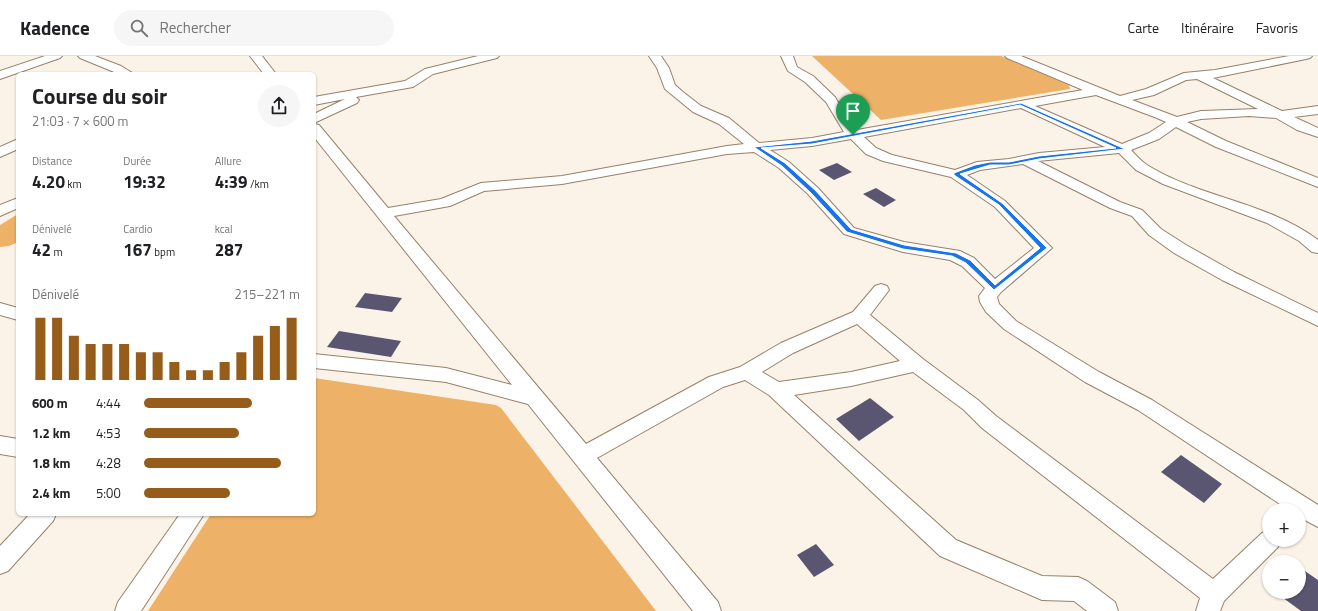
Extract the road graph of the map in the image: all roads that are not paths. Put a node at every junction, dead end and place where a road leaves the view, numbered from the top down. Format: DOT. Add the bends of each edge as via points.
graph roads {
  1 [pos="56,56"];
  2 [pos="84,56"];
  3 [pos="256,56"];
  4 [pos="493,56"];
  5 [pos="656,56"];
  6 [pos="787,56"];
  7 [pos="1011,56"];
  8 [pos="1306,56"];
  9 [pos="124,72"];
  10 [pos="268,72"];
  11 [pos="0,75"];
  12 [pos="1199,75"];
  13 [pos="393,87"];
  14 [pos="1097,91"];
  15 [pos="1119,100"];
  16 [pos="316,101"];
  17 [pos="1021,104"];
  18 [pos="1318,110"];
  19 [pos="1280,115"];
  20 [pos="316,118"];
  21 [pos="1177,121"];
  22 [pos="316,130"];
  23 [pos="1318,134"];
  24 [pos="853,135"];
  25 [pos="16,144"];
  26 [pos="756,147"];
  27 [pos="1122,149"];
  28 [pos="0,153"];
  29 [pos="1025,160"];
  30 [pos="956,174"];
  31 [pos="1318,183"];
  32 [pos="384,213"];
  33 [pos="1318,248"];
  34 [pos="994,288"];
  35 [pos="881,290"];
  36 [pos="0,309"];
  37 [pos="16,313"];
  38 [pos="860,316"];
  39 [pos="1318,320"];
  40 [pos="316,361"];
  41 [pos="916,364"];
  42 [pos="747,372"];
  43 [pos="776,390"];
  44 [pos="535,398"];
  45 [pos="0,445"];
  46 [pos="16,448"];
  47 [pos="583,456"];
  48 [pos="1310,510"];
  49 [pos="43,516"];
  50 [pos="189,516"];
  51 [pos="1263,547"];
  52 [pos="0,563"];
  53 [pos="1211,603"];
  54 [pos="127,611"];
  55 [pos="709,611"];
  56 [pos="1106,611"];
  1 -- 11 [label="street"];
  2 -- 9 [label="street"];
  3 -- 10 [label="street"];
  4 -- 13 [label="street" via="429,71 415,81"];
  5 -- 26 [label="street" via="669,86 697,109 724,121"];
  6 -- 24 [label="street" via="792,70 809,79 831,100"];
  7 -- 14 [label="street"];
  8 -- 12 [label="street"];
  12 -- 15 [label="street" via="1184,77 1150,92"];
  12 -- 19 [label="street"];
  13 -- 16 [label="street"];
  13 -- 20 [label="street" via="350,102"];
  14 -- 15 [label="street"];
  14 -- 17 [label="street"];
  15 -- 21 [label="street"];
  17 -- 24 [label="street"];
  17 -- 27 [label="street"];
  18 -- 19 [label="street"];
  19 -- 21 [label="street" via="1227,113 1201,115"];
  19 -- 23 [label="street"];
  21 -- 27 [label="street" via="1154,136"];
  21 -- 31 [label="street" via="1221,144"];
  22 -- 32 [label="street"];
  24 -- 26 [label="street"];
  24 -- 30 [label="street" via="871,151 888,158"];
  25 -- 28 [label="street"];
  26 -- 32 [label="street" via="562,180 481,187 445,203"];
  26 -- 34 [label="street" via="784,164 813,191 849,231 903,247 954,255 968,262"];
  27 -- 29 [label="street"];
  27 -- 33 [label="street" via="1148,171 1272,220"];
  29 -- 30 [label="street" via="977,166"];
  29 -- 39 [label="street" via="1115,205 1137,213 1154,232 1180,249 1228,276"];
  30 -- 34 [label="street" via="1000,204 1044,248"];
  32 -- 44 [label="street"];
  34 -- 48 [label="street" via="988,296 989,302 1010,325"];
  35 -- 38 [label="street"];
  36 -- 37 [label="street"];
  38 -- 41 [label="street"];
  38 -- 42 [label="street" via="786,348"];
  40 -- 44 [label="street" via="446,375"];
  41 -- 43 [label="street" via="851,379"];
  41 -- 53 [label="street" via="971,405"];
  42 -- 43 [label="street"];
  42 -- 47 [label="street" via="716,382"];
  43 -- 56 [label="street" via="948,548 1042,588 1078,589"];
  44 -- 47 [label="street"];
  45 -- 46 [label="street"];
  47 -- 55 [label="street"];
  49 -- 52 [label="street"];
  50 -- 54 [label="street"];
  51 -- 53 [label="street"];
}
